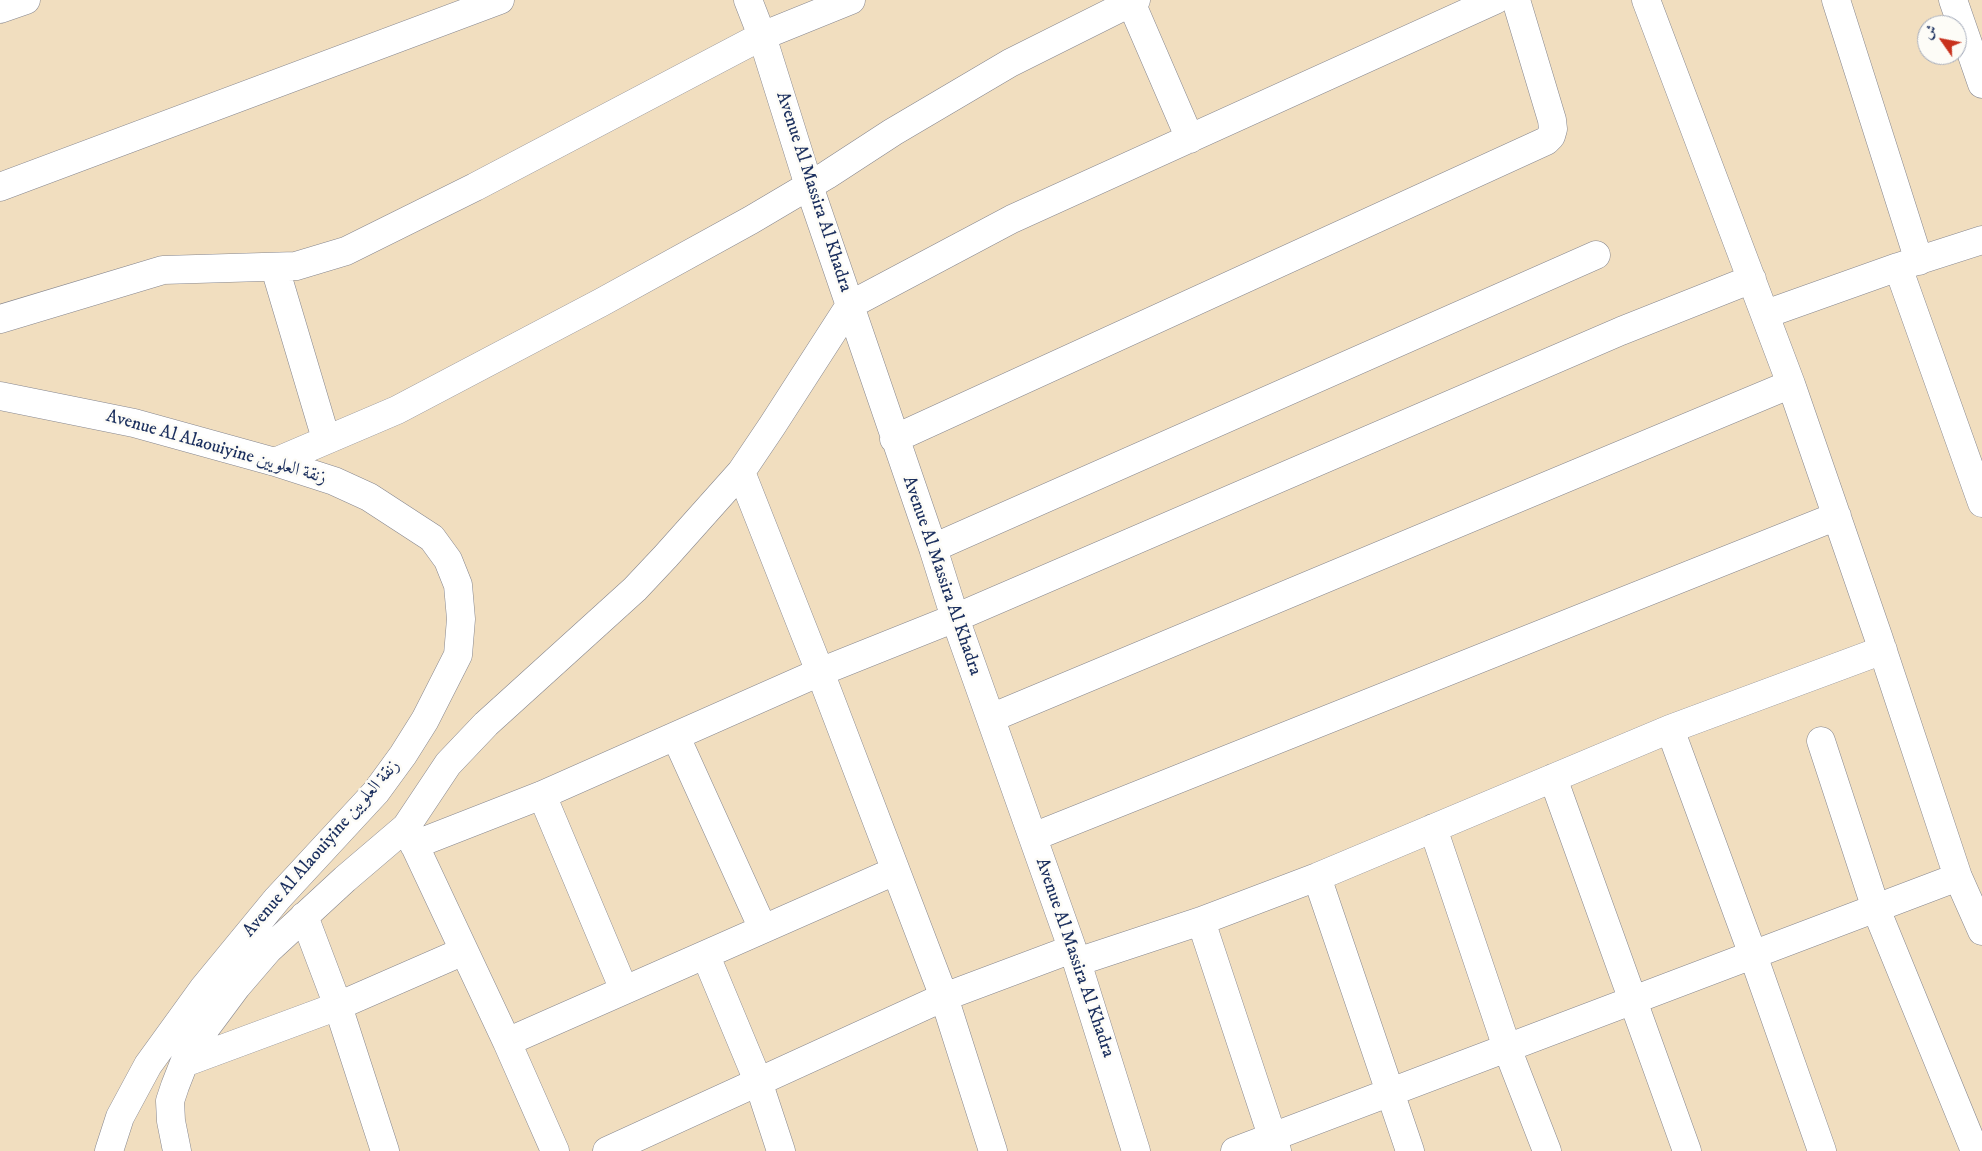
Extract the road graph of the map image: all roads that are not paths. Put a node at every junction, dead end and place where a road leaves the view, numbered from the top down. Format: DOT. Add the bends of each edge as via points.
graph roads {
  1 [pos="500,0"];
  2 [pos="748,0"];
  3 [pos="851,0"];
  4 [pos="1495,0"];
  5 [pos="1516,0"];
  6 [pos="1646,0"];
  7 [pos="1836,0"];
  8 [pos="1953,0"];
  9 [pos="1133,1"];
  10 [pos="762,36"];
  11 [pos="1982,84"];
  12 [pos="1190,139"];
  13 [pos="810,186"];
  14 [pos="0,187"];
  15 [pos="1982,240"];
  16 [pos="1596,255"];
  17 [pos="1908,264"];
  18 [pos="275,268"];
  19 [pos="1752,279"];
  20 [pos="850,305"];
  21 [pos="1766,314"];
  22 [pos="0,319"];
  23 [pos="1791,384"];
  24 [pos="0,396"];
  25 [pos="894,438"];
  26 [pos="326,439"];
  27 [pos="275,462"];
  28 [pos="741,472"];
  29 [pos="1982,503"];
  30 [pos="1837,516"];
  31 [pos="933,548"];
  32 [pos="954,618"];
  33 [pos="1883,650"];
  34 [pos="820,672"];
  35 [pos="991,718"];
  36 [pos="1670,729"];
  37 [pos="676,737"];
  38 [pos="1821,741"];
  39 [pos="1553,778"];
  40 [pos="542,795"];
  41 [pos="1434,828"];
  42 [pos="410,836"];
  43 [pos="1033,837"];
  44 [pos="895,871"];
  45 [pos="1316,877"];
  46 [pos="1958,877"];
  47 [pos="1876,909"];
  48 [pos="304,916"];
  49 [pos="1201,920"];
  50 [pos="763,929"];
  51 [pos="1982,931"];
  52 [pos="464,951"];
  53 [pos="1753,955"];
  54 [pos="706,956"];
  55 [pos="1075,956"];
  56 [pos="624,990"];
  57 [pos="944,997"];
  58 [pos="1633,1000"];
  59 [pos="338,1006"];
  60 [pos="506,1042"];
  61 [pos="1507,1048"];
  62 [pos="184,1063"];
  63 [pos="758,1081"];
  64 [pos="1389,1093"];
  65 [pos="645,1143"];
  66 [pos="1275,1144"];
  67 [pos="109,1151"];
  68 [pos="178,1151"];
  69 [pos="384,1151"];
  70 [pos="555,1151"];
  71 [pos="607,1151"];
  72 [pos="781,1151"];
  73 [pos="993,1151"];
  74 [pos="1136,1151"];
  75 [pos="1235,1151"];
  76 [pos="1410,1151"];
  77 [pos="1547,1151"];
  78 [pos="1687,1151"];
  79 [pos="1822,1151"];
  80 [pos="1975,1151"];
  1 -- 14 [label="street"];
  2 -- 10 [label="street, Avenue Al Massira Al Khadra"];
  3 -- 10 [label="street"];
  4 -- 12 [label="street"];
  5 -- 25 [label="street" via="1552,120 1551,136 1546,141"];
  6 -- 19 [label="street"];
  7 -- 17 [label="street"];
  8 -- 11 [label="street"];
  9 -- 12 [label="street"];
  9 -- 13 [label="street" via="1010,63 893,132"];
  10 -- 13 [label="street, Avenue Al Massira Al Khadra"];
  10 -- 18 [label="street" via="484,183 346,251 303,264"];
  12 -- 20 [label="street" via="1012,219"];
  13 -- 20 [label="street, Avenue Al Massira Al Khadra"];
  13 -- 26 [label="street" via="460,378 397,410"];
  15 -- 17 [label="street"];
  16 -- 31 [label="street"];
  17 -- 21 [label="street"];
  17 -- 29 [label="street"];
  18 -- 22 [label="street" via="163,270"];
  18 -- 26 [label="street"];
  19 -- 21 [label="street"];
  19 -- 32 [label="street" via="1612,335"];
  20 -- 25 [label="street, Avenue Al Massira Al Khadra"];
  20 -- 28 [label="street"];
  21 -- 23 [label="street"];
  23 -- 30 [label="street"];
  23 -- 35 [label="street"];
  24 -- 27 [label="street, Avenue Al Alaouiyine زنقة العلويين" via="134,423"];
  25 -- 31 [label="street, Avenue Al Massira Al Khadra"];
  26 -- 27 [label="street"];
  27 -- 67 [label="street, Avenue Al Alaouiyine زنقة العلويين" via="334,481 369,497 432,538 448,560 458,585 461,620 458,656 425,720 376,792 271,907 203,989 148,1065 120,1117"];
  28 -- 34 [label="street"];
  28 -- 42 [label="street" via="635,589 486,724 448,764"];
  30 -- 33 [label="street"];
  30 -- 43 [label="street"];
  31 -- 32 [label="street, Avenue Al Massira Al Khadra"];
  32 -- 34 [label="street"];
  32 -- 35 [label="street, Avenue Al Massira Al Khadra"];
  33 -- 36 [label="street"];
  33 -- 46 [label="street"];
  34 -- 37 [label="street"];
  34 -- 44 [label="street"];
  35 -- 43 [label="street, Avenue Al Massira Al Khadra"];
  36 -- 39 [label="street"];
  36 -- 53 [label="street"];
  37 -- 40 [label="street"];
  37 -- 50 [label="street"];
  38 -- 47 [label="street"];
  39 -- 41 [label="street"];
  39 -- 58 [label="street"];
  40 -- 42 [label="street"];
  40 -- 56 [label="street"];
  41 -- 45 [label="street"];
  41 -- 61 [label="street"];
  42 -- 48 [label="street"];
  42 -- 52 [label="street"];
  43 -- 55 [label="street, Avenue Al Massira Al Khadra"];
  44 -- 50 [label="street"];
  44 -- 57 [label="street"];
  45 -- 49 [label="street"];
  45 -- 64 [label="street"];
  46 -- 47 [label="street"];
  46 -- 51 [label="street"];
  47 -- 53 [label="street"];
  47 -- 80 [label="street"];
  48 -- 59 [label="street"];
  48 -- 62 [label="street" via="237,986"];
  49 -- 55 [label="street"];
  49 -- 66 [label="street"];
  50 -- 54 [label="street"];
  52 -- 59 [label="street"];
  52 -- 60 [label="street"];
  53 -- 58 [label="street"];
  53 -- 79 [label="street"];
  54 -- 56 [label="street"];
  54 -- 63 [label="street"];
  55 -- 57 [label="street"];
  55 -- 74 [label="street, Avenue Al Massira Al Khadra"];
  56 -- 60 [label="street"];
  57 -- 63 [label="street"];
  57 -- 73 [label="street"];
  58 -- 61 [label="street"];
  58 -- 78 [label="street"];
  59 -- 62 [label="street"];
  59 -- 69 [label="street"];
  60 -- 70 [label="street"];
  61 -- 64 [label="street"];
  61 -- 77 [label="street"];
  62 -- 68 [label="street" via="170,1101"];
  63 -- 65 [label="street"];
  63 -- 72 [label="street"];
  64 -- 66 [label="street"];
  64 -- 76 [label="street"];
  65 -- 71 [label="street"];
  66 -- 75 [label="street"];
}
